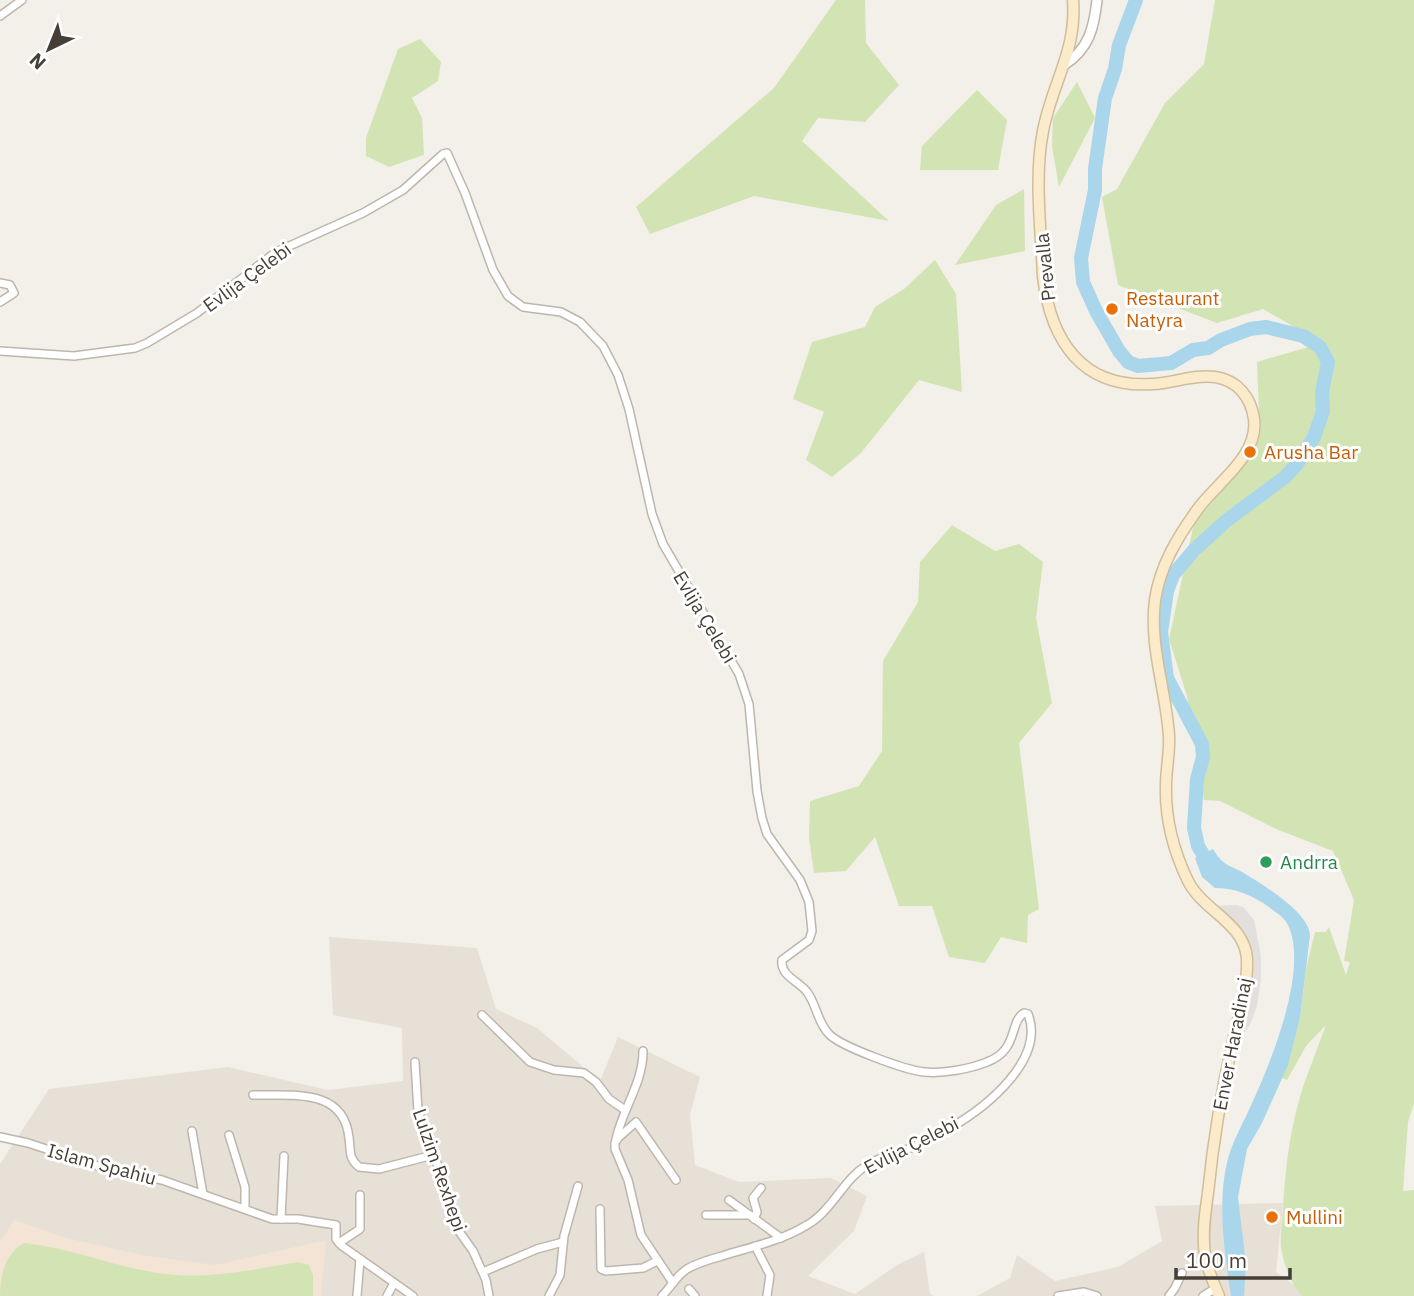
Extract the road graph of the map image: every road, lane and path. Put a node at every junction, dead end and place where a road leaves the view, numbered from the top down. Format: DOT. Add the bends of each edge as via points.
graph roads {
  1 [pos="22,0"];
  2 [pos="1073,0"];
  3 [pos="1097,0"];
  4 [pos="0,16"];
  5 [pos="1064,65"];
  6 [pos="0,283"];
  7 [pos="0,302"];
  8 [pos="0,351"];
  9 [pos="1164,564"];
  10 [pos="482,1015"];
  11 [pos="643,1051"];
  12 [pos="415,1062"];
  13 [pos="253,1095"];
  14 [pos="625,1110"];
  15 [pos="192,1131"];
  16 [pos="229,1135"];
  17 [pos="0,1137"];
  18 [pos="615,1143"];
  19 [pos="433,1155"];
  20 [pos="284,1156"];
  21 [pos="676,1180"];
  22 [pos="578,1186"];
  23 [pos="761,1188"];
  24 [pos="203,1194"];
  25 [pos="360,1195"];
  26 [pos="729,1199"];
  27 [pos="245,1208"];
  28 [pos="600,1209"];
  29 [pos="706,1215"];
  30 [pos="752,1217"];
  31 [pos="281,1219"];
  32 [pos="781,1238"];
  33 [pos="564,1242"];
  34 [pos="339,1243"];
  35 [pos="755,1246"];
  36 [pos="360,1259"];
  37 [pos="657,1261"];
  38 [pos="483,1272"];
  39 [pos="1182,1273"];
  40 [pos="394,1283"];
  41 [pos="673,1283"];
  42 [pos="689,1289"];
  43 [pos="1217,1292"];
  44 [pos="357,1296"];
  45 [pos="387,1296"];
  46 [pos="413,1296"];
  47 [pos="482,1296"];
  48 [pos="489,1296"];
  49 [pos="549,1296"];
  50 [pos="662,1296"];
  51 [pos="695,1296"];
  52 [pos="767,1296"];
  53 [pos="1058,1296"];
  54 [pos="1097,1296"];
  55 [pos="1169,1296"];
  56 [pos="1203,1296"];
  1 -- 4 [label="street"];
  2 -- 5 [label="main road, Prevalla" via="1075,24"];
  3 -- 5 [label="street" via="1088,41"];
  5 -- 9 [label="main road, Prevalla" via="1045,118 1039,179 1045,296 1061,341 1080,363 1105,378 1142,385 1220,378 1241,389 1252,409 1255,434 1250,447 1198,509"];
  6 -- 7 [label="street" via="10,285 14,293"];
  8 -- 32 [label="street, Evlija Çelebi" via="74,356 135,348 197,313 276,251 363,213 407,187 443,154 450,156 493,270 508,296 523,307 561,312 580,322 603,346 618,375 663,544 739,674 749,704 757,791 767,834 800,880 809,902 810,940 782,960 784,971 808,992 821,1025 835,1040 924,1072 989,1062 1009,1044 1019,1016 1024,1013 1030,1018 1032,1041 1026,1058 1001,1088 951,1128 868,1164 810,1224"];
  9 -- 43 [label="main road, Enver Haradinaj" via="1153,619 1169,735 1168,821 1187,879 1235,931 1247,960 1206,1209 1204,1252"];
  10 -- 14 [label="street" via="530,1062 584,1073"];
  11 -- 14 [label="street" via="641,1074"];
  12 -- 19 [label="street, Lulzim Rexhepi" via="416,1107"];
  13 -- 19 [label="street" via="289,1094 333,1104 342,1113 349,1154 359,1167 379,1169"];
  14 -- 18 [label="street"];
  15 -- 24 [label="street"];
  16 -- 27 [label="street" via="244,1186"];
  17 -- 24 [label="street, Islam Spahiu"];
  18 -- 21 [label="street" via="636,1122"];
  18 -- 37 [label="street" via="641,1235"];
  19 -- 38 [label="street, Lulzim Rexhepi" via="456,1227"];
  20 -- 31 [label="street"];
  22 -- 33 [label="street"];
  23 -- 30 [label="street" via="753,1198 757,1212"];
  24 -- 27 [label="street, Islam Spahiu"];
  25 -- 34 [label="street" via="360,1228"];
  26 -- 30 [label="street"];
  27 -- 31 [label="street, Islam Spahiu"];
  28 -- 37 [label="street" via="601,1269 643,1268"];
  29 -- 30 [label="street"];
  30 -- 32 [label="street"];
  31 -- 34 [label="street, Islam Spahiu" via="337,1225"];
  32 -- 35 [label="street, Evlija Çelebi"];
  33 -- 38 [label="street"];
  33 -- 49 [label="street" via="560,1275"];
  34 -- 36 [label="street, Islam Spahiu"];
  35 -- 41 [label="street, Evlija Çelebi" via="687,1269"];
  35 -- 52 [label="street" via="770,1275"];
  36 -- 40 [label="street, Islam Spahiu"];
  36 -- 44 [label="street"];
  37 -- 41 [label="street"];
  38 -- 48 [label="street, Lulzim Rexhepi"];
  39 -- 55 [label="street"];
  40 -- 45 [label="street"];
  40 -- 46 [label="street, Islam Spahiu"];
  41 -- 50 [label="street, Evlija Çelebi"];
  42 -- 51 [label="street"];
  43 -- 56 [label="street"];
  47 -- 48 [label="street"];
  53 -- 54 [label="street" via="1084,1292"];
}
